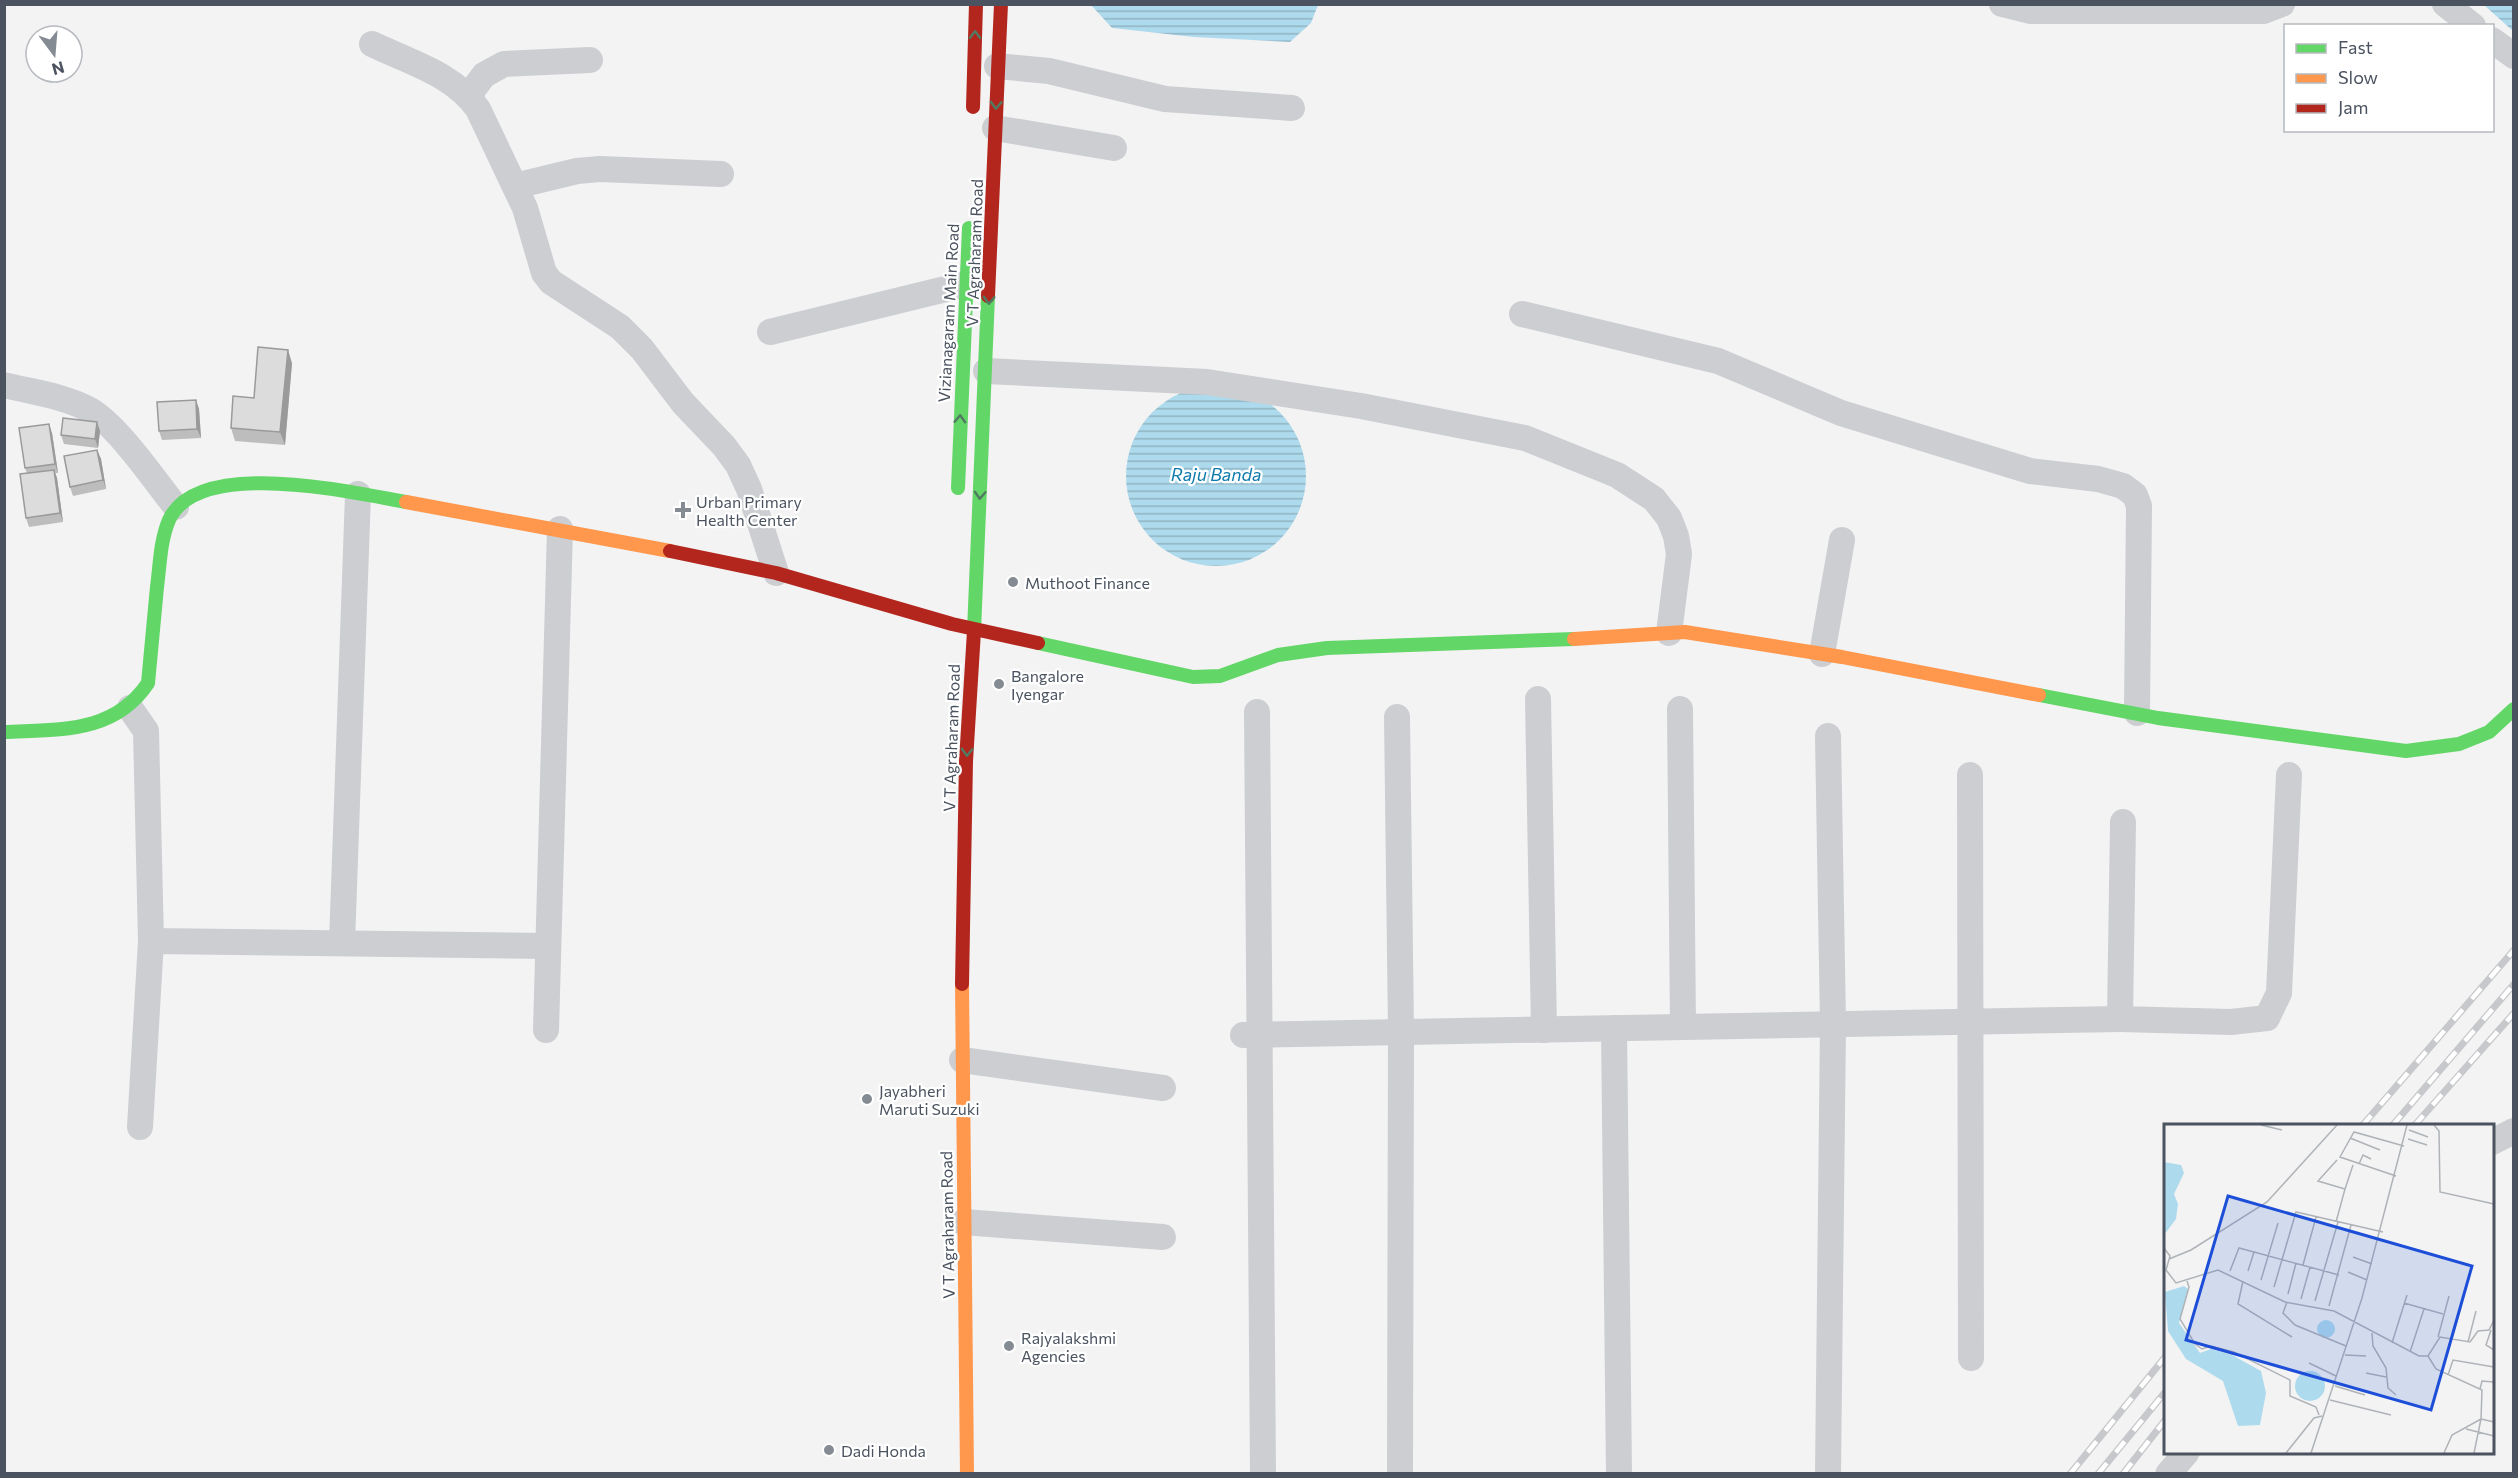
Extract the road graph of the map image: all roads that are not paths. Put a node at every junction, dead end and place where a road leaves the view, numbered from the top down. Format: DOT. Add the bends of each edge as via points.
graph roads {
  1 [pos="976,4"];
  2 [pos="1001,4"];
  3 [pos="2002,4"];
  4 [pos="2282,4"];
  5 [pos="2445,4"];
  6 [pos="2470,24"];
  7 [pos="2494,41"];
  8 [pos="372,44"];
  9 [pos="2514,56"];
  10 [pos="590,60"];
  11 [pos="997,66"];
  12 [pos="468,95"];
  13 [pos="1292,108"];
  14 [pos="984,126"];
  15 [pos="1114,148"];
  16 [pos="721,174"];
  17 [pos="515,186"];
  18 [pos="969,214"];
  19 [pos="966,284"];
  20 [pos="1522,314"];
  21 [pos="770,332"];
  22 [pos="986,371"];
  23 [pos="4,385"];
  24 [pos="358,494"];
  25 [pos="957,497"];
  26 [pos="176,507"];
  27 [pos="560,529"];
  28 [pos="1842,540"];
  29 [pos="776,573"];
  30 [pos="974,629"];
  31 [pos="1669,633"];
  32 [pos="1822,654"];
  33 [pos="1538,699"];
  34 [pos="130,708"];
  35 [pos="1680,709"];
  36 [pos="2514,709"];
  37 [pos="1257,712"];
  38 [pos="2137,713"];
  39 [pos="1397,717"];
  40 [pos="4,732"];
  41 [pos="1828,736"];
  42 [pos="1970,775"];
  43 [pos="2289,775"];
  44 [pos="2123,822"];
  45 [pos="151,941"];
  46 [pos="342,943"];
  47 [pos="548,946"];
  48 [pos="2120,1019"];
  49 [pos="1970,1022"];
  50 [pos="1833,1024"];
  51 [pos="1683,1027"];
  52 [pos="1614,1028"];
  53 [pos="1544,1029"];
  54 [pos="546,1030"];
  55 [pos="1401,1032"];
  56 [pos="1251,1035"];
  57 [pos="962,1060"];
  58 [pos="1163,1088"];
  59 [pos="140,1127"];
  60 [pos="2514,1131"];
  61 [pos="2494,1141"];
  62 [pos="963,1222"];
  63 [pos="1163,1238"];
  64 [pos="1971,1358"];
  65 [pos="2185,1454"];
  66 [pos="967,1473"];
  67 [pos="1263,1473"];
  68 [pos="1400,1473"];
  69 [pos="1619,1473"];
  70 [pos="1828,1473"];
  71 [pos="2168,1473"];
  14 -- 1 [label="street, one-way"];
  2 -- 11 [label="street, V T Agraharam Road"];
  3 -- 4 [label="street" via="2030,11 2264,11"];
  5 -- 6 [label="street"];
  7 -- 9 [label="street"];
  8 -- 12 [label="street" via="454,82"];
  10 -- 12 [label="street" via="504,64 484,75"];
  11 -- 13 [label="street" via="1049,71 1165,99"];
  11 -- 14 [label="street, V T Agraharam Road, one-way"];
  12 -- 17 [label="street"];
  14 -- 15 [label="street"];
  14 -- 22 [label="street, V T Agraharam Road, one-way"];
  16 -- 17 [label="street" via="600,169"];
  17 -- 29 [label="street" via="544,273 551,282 635,341 670,388 738,465"];
  18 -- 19 [label="street, Vizianagaram Main Road"];
  19 -- 21 [label="street"];
  25 -- 19 [label="street, Vizianagaram Main Road, one-way"];
  20 -- 38 [label="street" via="1718,362 1841,413 2019,468 2123,486 2139,506"];
  22 -- 30 [label="street, V T Agraharam Road, one-way"];
  22 -- 31 [label="street" via="1207,382 1361,406 1525,438 1617,476 1654,499 1669,518 1679,554"];
  23 -- 26 [label="street" via="90,410 107,423"];
  24 -- 26 [label="street" via="264,482 223,487"];
  24 -- 27 [label="street"];
  24 -- 46 [label="street"];
  26 -- 34 [label="street" via="162,540 148,683 142,697"];
  27 -- 29 [label="street"];
  27 -- 47 [label="street"];
  28 -- 32 [label="street"];
  29 -- 30 [label="street"];
  30 -- 31 [label="street" via="1193,677 1220,676 1278,655 1327,648"];
  30 -- 57 [label="street, V T Agraharam Road, one-way" via="963,877"];
  31 -- 32 [label="street" via="1685,632"];
  32 -- 38 [label="street"];
  33 -- 53 [label="street"];
  34 -- 40 [label="street" via="88,726"];
  34 -- 45 [label="street" via="146,731"];
  35 -- 51 [label="street"];
  36 -- 38 [label="street" via="2489,732 2459,744 2406,751"];
  37 -- 56 [label="street"];
  39 -- 55 [label="street"];
  41 -- 50 [label="street"];
  42 -- 49 [label="street"];
  43 -- 48 [label="street" via="2279,993 2267,1018 2231,1022"];
  44 -- 48 [label="street"];
  45 -- 46 [label="street"];
  45 -- 59 [label="street"];
  46 -- 47 [label="street"];
  47 -- 54 [label="street"];
  48 -- 49 [label="street"];
  49 -- 50 [label="street"];
  49 -- 64 [label="street"];
  50 -- 51 [label="street"];
  50 -- 70 [label="street"];
  51 -- 52 [label="street"];
  52 -- 53 [label="street"];
  52 -- 69 [label="street"];
  53 -- 55 [label="street"];
  55 -- 56 [label="street"];
  55 -- 68 [label="street"];
  56 -- 67 [label="street"];
  57 -- 58 [label="street"];
  57 -- 62 [label="street, V T Agraharam Road"];
  60 -- 61 [label="street"];
  62 -- 63 [label="street"];
  62 -- 66 [label="street, V T Agraharam Road"];
  65 -- 71 [label="street"];
}
